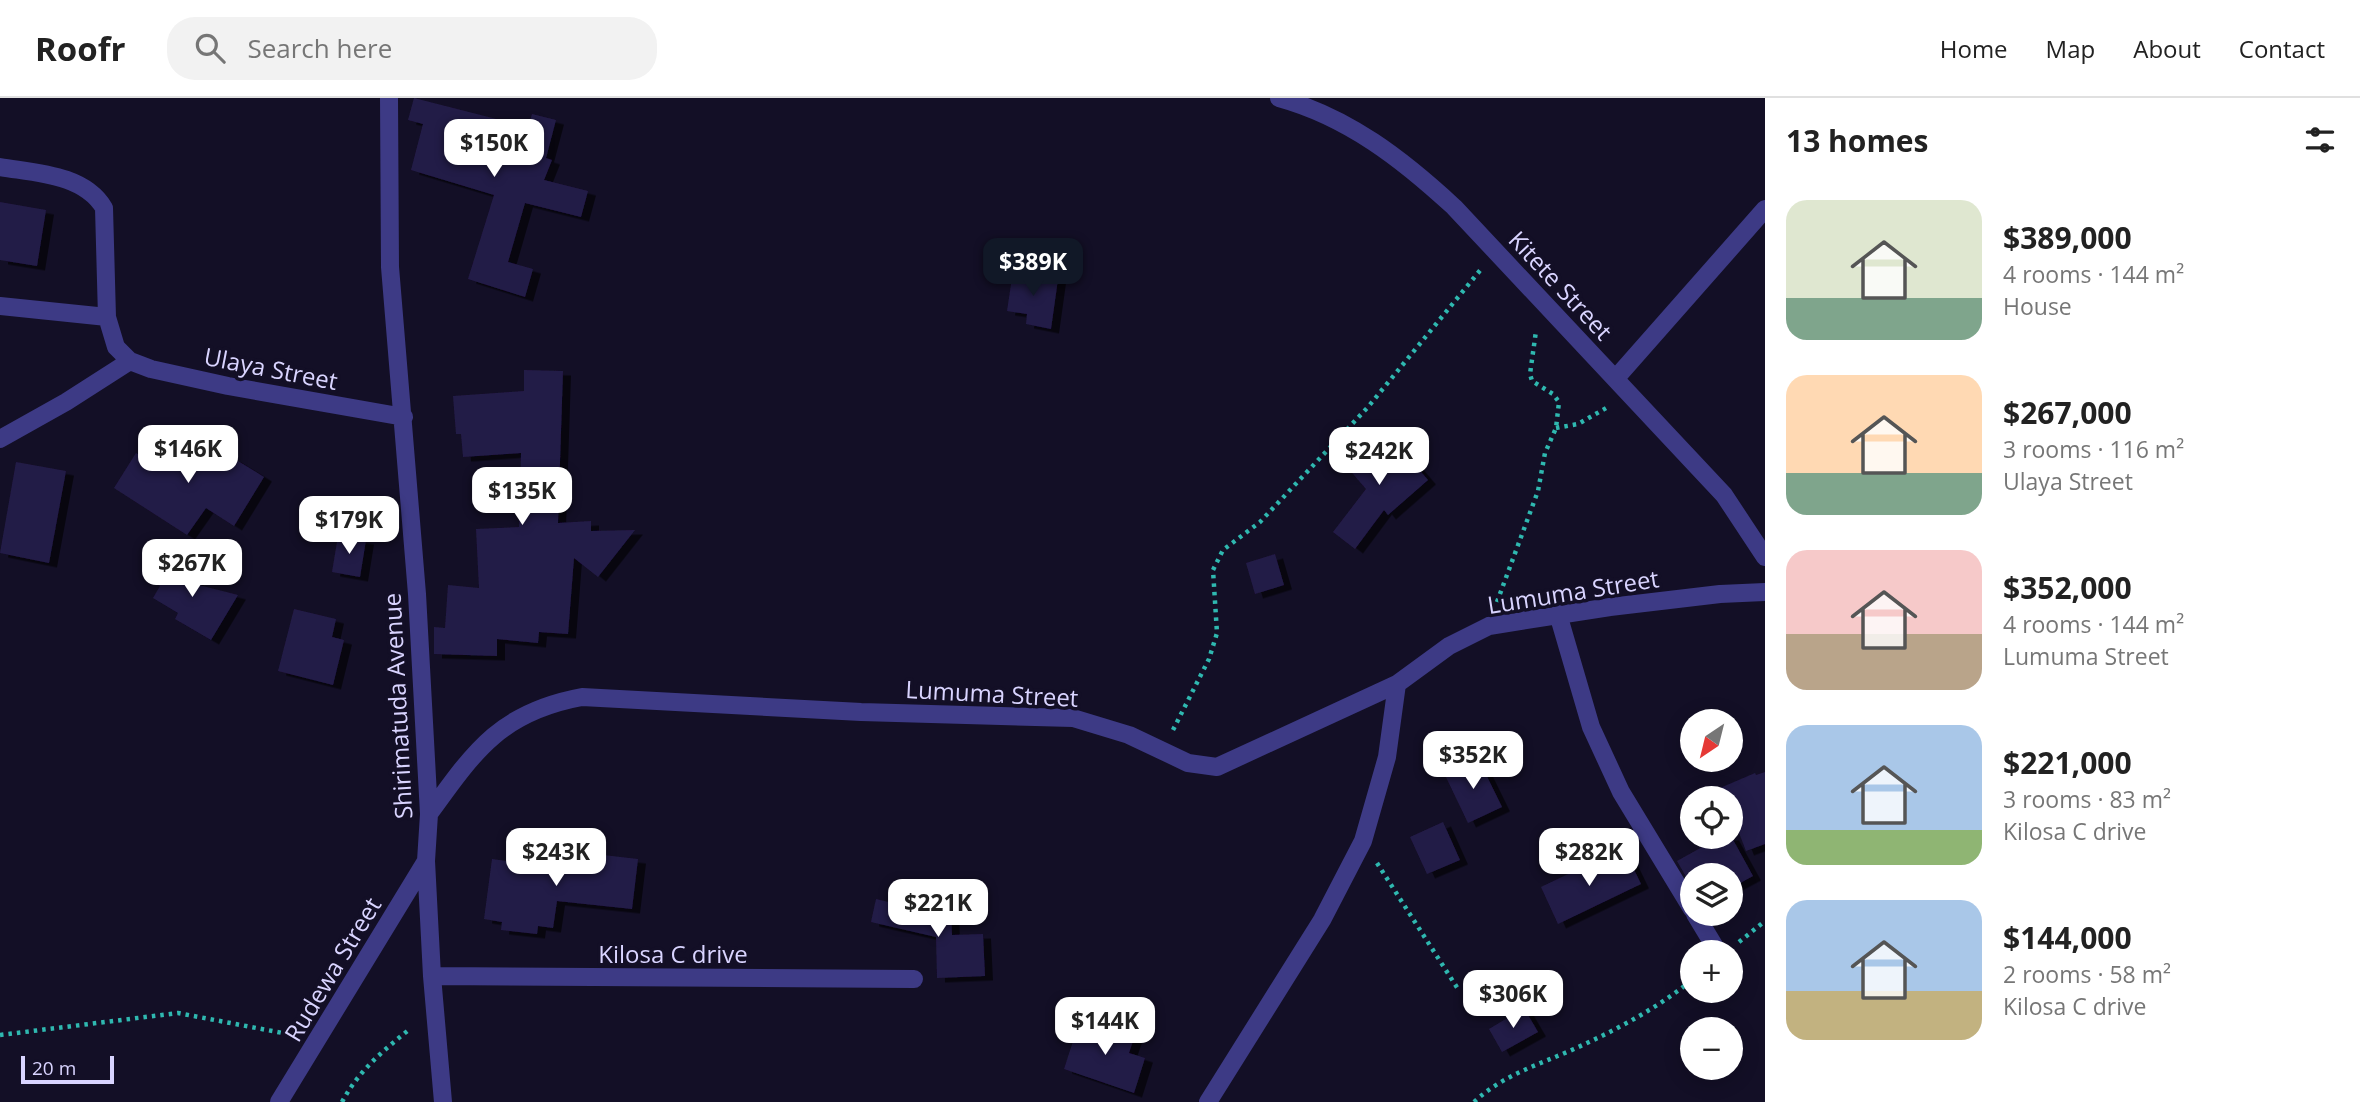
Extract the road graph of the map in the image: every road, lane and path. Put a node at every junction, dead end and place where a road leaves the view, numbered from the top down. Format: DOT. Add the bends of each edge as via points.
graph roads {
  1 [pos="388,98"];
  2 [pos="1279,98"];
  3 [pos="0,167"];
  4 [pos="1765,209"];
  5 [pos="1495,251"];
  6 [pos="1542,301"];
  7 [pos="0,306"];
  8 [pos="107,317"];
  9 [pos="130,361"];
  10 [pos="1616,378"];
  11 [pos="1630,394"];
  12 [pos="404,417"];
  13 [pos="1556,428"];
  14 [pos="0,439"];
  15 [pos="1765,557"];
  16 [pos="1765,592"];
  17 [pos="1558,614"];
  18 [pos="1489,626"];
  19 [pos="1397,684"];
  20 [pos="1162,750"];
  21 [pos="429,814"];
  22 [pos="1363,841"];
  23 [pos="426,861"];
  24 [pos="1680,890"];
  25 [pos="1765,920"];
  26 [pos="1742,940"];
  27 [pos="432,976"];
  28 [pos="914,979"];
  29 [pos="1458,989"];
  30 [pos="1680,990"];
  31 [pos="434,1010"];
  32 [pos="0,1035"];
  33 [pos="318,1039"];
  34 [pos="279,1102"];
  35 [pos="342,1102"];
  36 [pos="443,1102"];
  37 [pos="1208,1102"];
  38 [pos="1474,1102"];
  1 -- 12 [label="street, Shirimatuda Avenue" via="390,267"];
  2 -- 5 [label="street, Kitete Street" via="1302,104 1381,146 1434,189"];
  3 -- 8 [label="street" via="81,185 96,195 104,208"];
  4 -- 10 [label="street"];
  5 -- 6 [label="street, Kitete Street"];
  5 -- 20 [label="path" via="1368,407 1260,522 1223,551 1213,570 1217,609 1213,646"];
  6 -- 10 [label="street, Kitete Street"];
  6 -- 13 [label="path" via="1530,374 1532,381 1559,402"];
  7 -- 8 [label="street"];
  8 -- 9 [label="street" via="116,347"];
  9 -- 12 [label="street, Ulaya Street" via="229,386"];
  9 -- 14 [label="street"];
  10 -- 11 [label="street, Kitete Street"];
  11 -- 13 [label="path" via="1578,424"];
  11 -- 15 [label="street, Kitete Street" via="1724,495"];
  12 -- 21 [label="street, Shirimatuda Avenue"];
  13 -- 18 [label="path"];
  16 -- 17 [label="street, Lumuma Street"];
  17 -- 18 [label="street, Lumuma Street"];
  17 -- 24 [label="street" via="1591,727 1621,792"];
  18 -- 19 [label="street, Lumuma Street" via="1449,646"];
  19 -- 20 [label="street, Lumuma Street" via="1217,766 1188,763"];
  19 -- 22 [label="street" via="1387,757"];
  20 -- 21 [label="street, Lumuma Street" via="1073,718 582,697 547,704 512,721 469,758"];
  21 -- 23 [label="street, Shirimatuda Avenue"];
  22 -- 29 [label="path"];
  22 -- 37 [label="street" via="1322,920"];
  23 -- 27 [label="street, Shirimatuda Avenue"];
  23 -- 33 [label="street, Rudewa Street"];
  25 -- 26 [label="path"];
  27 -- 28 [label="street, Kilosa C drive"];
  27 -- 31 [label="street, Shirimatuda Avenue"];
  30 -- 38 [label="path" via="1660,1006 1493,1084"];
  31 -- 35 [label="path" via="373,1059 352,1082"];
  31 -- 36 [label="street, Shirimatuda Avenue"];
  32 -- 33 [label="path" via="178,1013"];
  33 -- 34 [label="street, Rudewa Street"];
}
